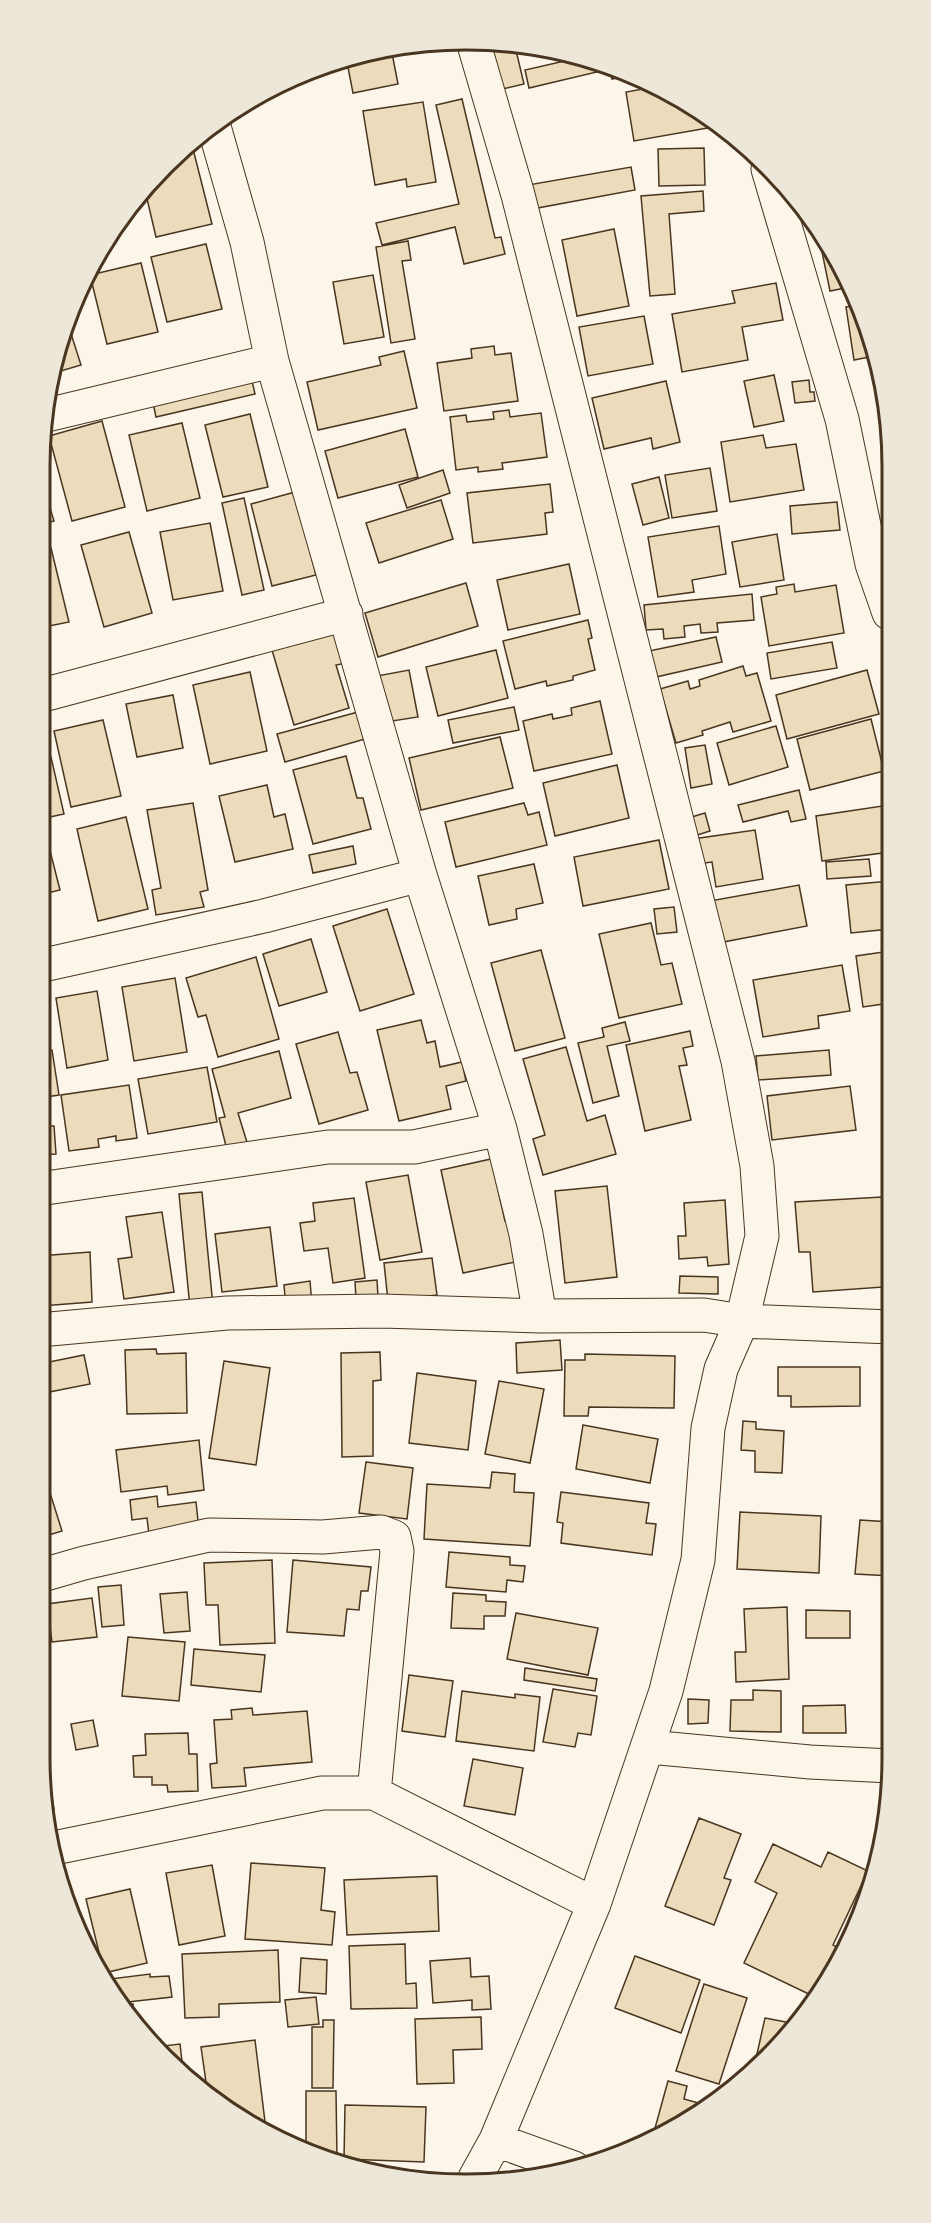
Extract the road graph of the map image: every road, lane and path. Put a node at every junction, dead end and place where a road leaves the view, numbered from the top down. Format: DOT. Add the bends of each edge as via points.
graph roads {
  1 [pos="476,50"];
  2 [pos="216,132"];
  3 [pos="773,185"];
  4 [pos="272,361"];
  5 [pos="53,414"];
  6 [pos="882,593"];
  7 [pos="345,614"];
  8 [pos="50,693"];
  9 [pos="420,875"];
  10 [pos="50,964"];
  11 [pos="500,1129"];
  12 [pos="50,1187"];
  13 [pos="540,1316"];
  14 [pos="742,1321"];
  15 [pos="882,1328"];
  16 [pos="50,1329"];
  17 [pos="50,1573"];
  18 [pos="649,1747"];
  19 [pos="882,1766"];
  20 [pos="374,1793"];
  21 [pos="59,1847"];
  22 [pos="594,1904"];
  23 [pos="496,2140"];
  24 [pos="559,2163"];
  25 [pos="478,2174"];
  1 -- 14 [label="street" via="524,218 738,1061 757,1166 762,1236"];
  2 -- 4 [label="street" via="247,242"];
  3 -- 6 [label="street" via="842,419 872,564"];
  4 -- 5 [label="street"];
  4 -- 7 [label="street"];
  7 -- 8 [label="street"];
  7 -- 9 [label="street"];
  9 -- 10 [label="street" via="264,916"];
  9 -- 11 [label="street"];
  11 -- 12 [label="street" via="414,1147 328,1147"];
  11 -- 13 [label="street" via="526,1234"];
  13 -- 14 [label="street" via="704,1315"];
  13 -- 16 [label="street" via="382,1311 227,1313"];
  14 -- 15 [label="street"];
  14 -- 18 [label="street" via="721,1369 710,1418 698,1560"];
  17 -- 20 [label="street" via="208,1535 323,1537 381,1532 394,1537 397,1551"];
  18 -- 19 [label="street"];
  18 -- 22 [label="street"];
  20 -- 21 [label="street" via="322,1793"];
  20 -- 22 [label="street"];
  22 -- 23 [label="street"];
  23 -- 24 [label="street"];
  23 -- 25 [label="street"];
}
